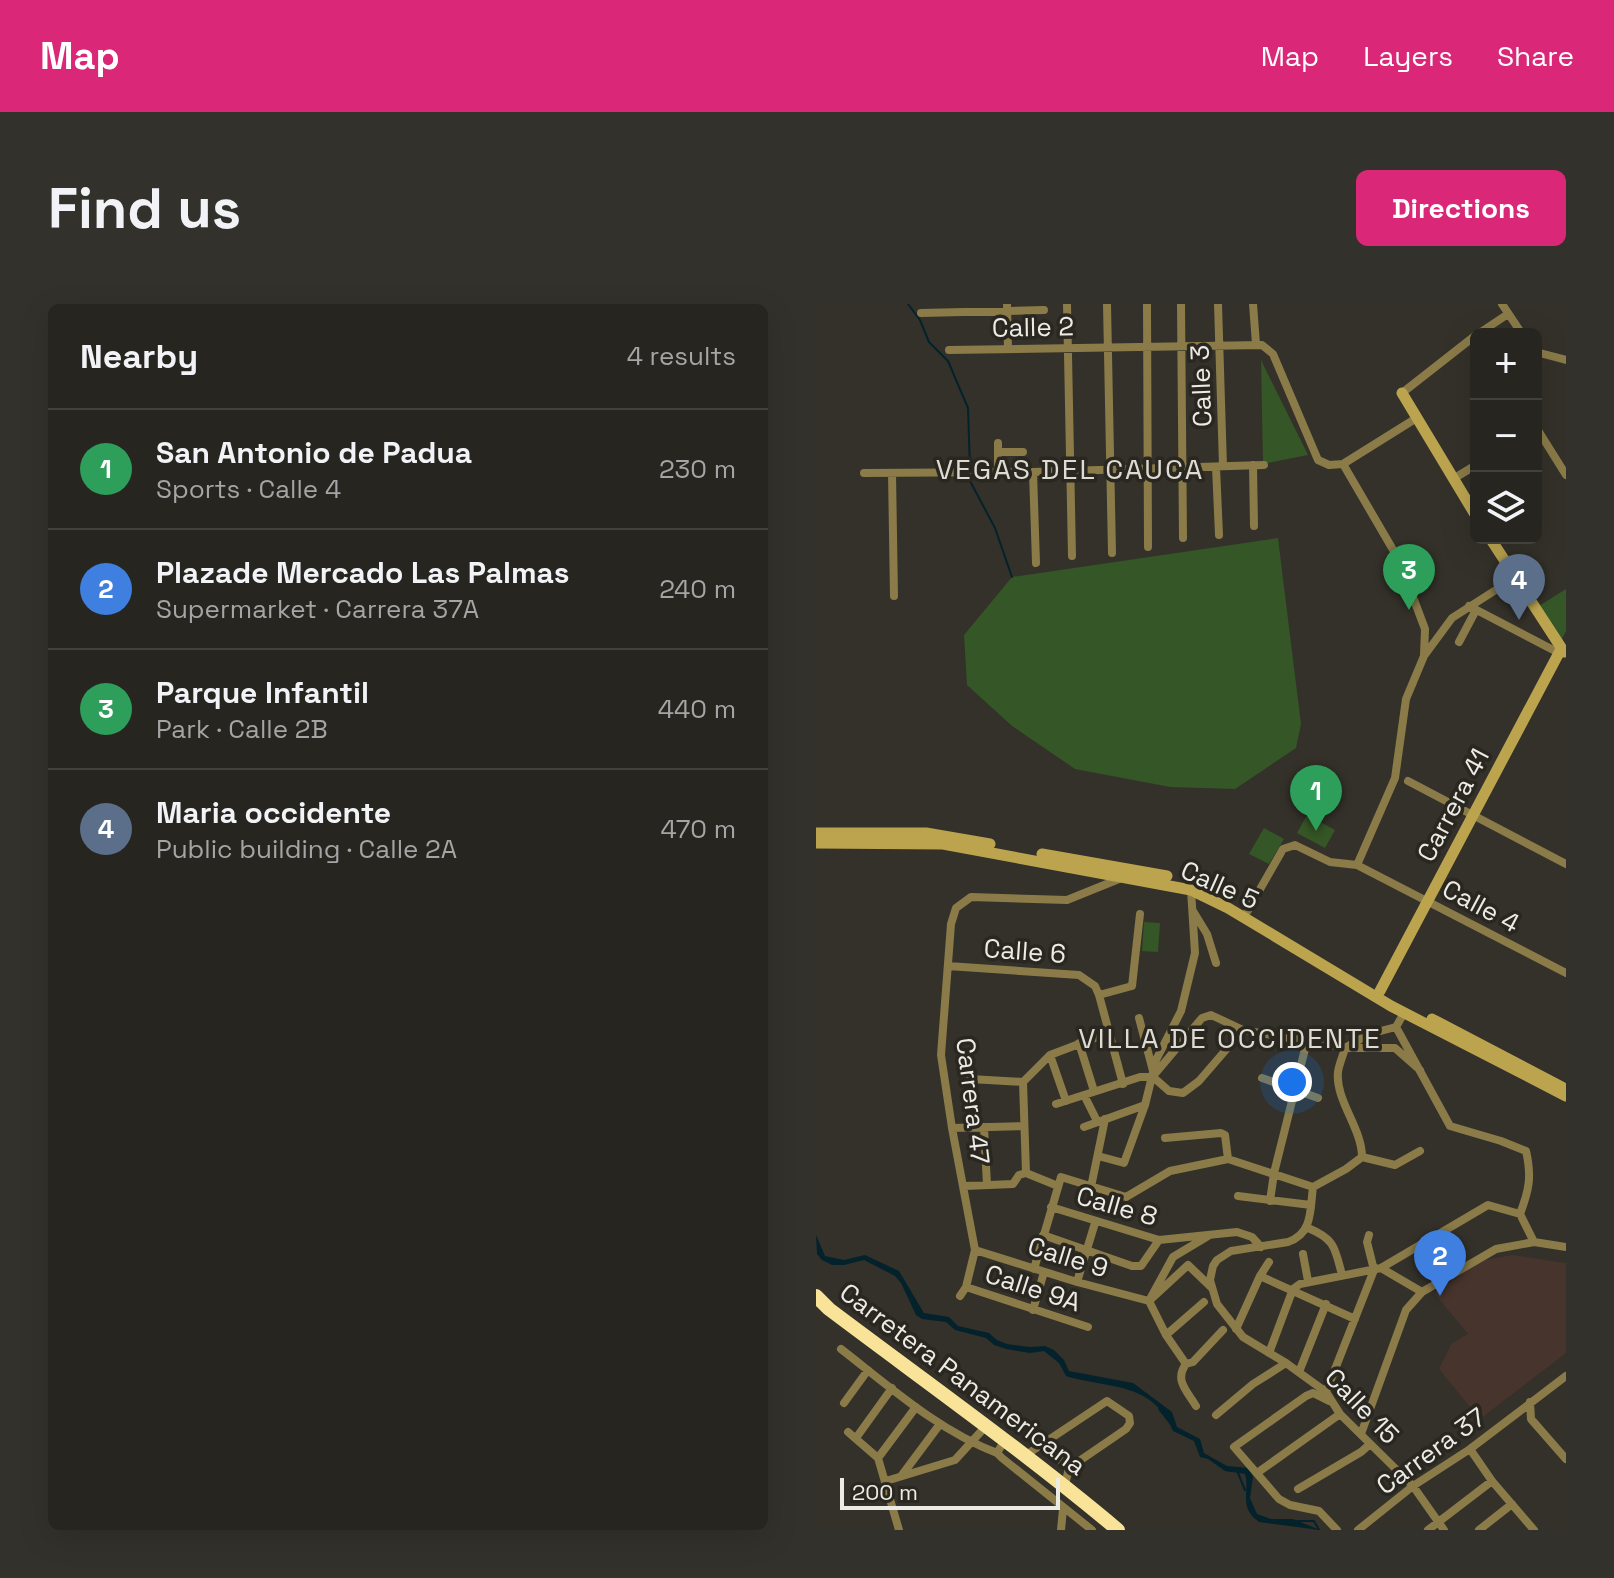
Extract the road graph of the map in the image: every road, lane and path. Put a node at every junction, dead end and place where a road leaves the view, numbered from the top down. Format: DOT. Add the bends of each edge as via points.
graph roads {
  1 [pos="1067,304"];
  2 [pos="1107,304"];
  3 [pos="1147,304"];
  4 [pos="1181,304"];
  5 [pos="1218,304"];
  6 [pos="1253,304"];
  7 [pos="1502,304"];
  8 [pos="1007,308"];
  9 [pos="1044,310"];
  10 [pos="921,313"];
  11 [pos="1508,314"];
  12 [pos="1487,328"];
  13 [pos="1518,328"];
  14 [pos="1470,340"];
  15 [pos="1220,344"];
  16 [pos="1259,344"];
  17 [pos="1182,345"];
  18 [pos="1147,346"];
  19 [pos="1107,348"];
  20 [pos="1008,349"];
  21 [pos="1068,349"];
  22 [pos="949,350"];
  23 [pos="1542,354"];
  24 [pos="1566,360"];
  25 [pos="1402,393"];
  26 [pos="1415,419"];
  27 [pos="1542,437"];
  28 [pos="1023,452"];
  29 [pos="1343,464"];
  30 [pos="1253,465"];
  31 [pos="1264,465"];
  32 [pos="1220,467"];
  33 [pos="1147,468"];
  34 [pos="1183,468"];
  35 [pos="1470,469"];
  36 [pos="1111,470"];
  37 [pos="998,472"];
  38 [pos="1033,472"];
  39 [pos="1071,472"];
  40 [pos="864,473"];
  41 [pos="892,473"];
  42 [pos="1566,475"];
  43 [pos="1453,479"];
  44 [pos="1470,506"];
  45 [pos="1254,526"];
  46 [pos="1219,535"];
  47 [pos="1183,538"];
  48 [pos="1494,544"];
  49 [pos="1148,547"];
  50 [pos="1112,553"];
  51 [pos="1072,556"];
  52 [pos="1036,563"];
  53 [pos="1516,577"];
  54 [pos="894,596"];
  55 [pos="1472,608"];
  56 [pos="1425,629"];
  57 [pos="1440,633"];
  58 [pos="1459,642"];
  59 [pos="1563,650"];
  60 [pos="1424,656"];
  61 [pos="1408,781"];
  62 [pos="1473,815"];
  63 [pos="816,833"];
  64 [pos="816,843"];
  65 [pos="1566,864"];
  66 [pos="1357,865"];
  67 [pos="1125,877"];
  68 [pos="1191,890"];
  69 [pos="1428,900"];
  70 [pos="1192,910"];
  71 [pos="1247,912"];
  72 [pos="1140,914"];
  73 [pos="1216,963"];
  74 [pos="948,966"];
  75 [pos="1566,973"];
  76 [pos="1097,990"];
  77 [pos="1380,991"];
  78 [pos="1404,1013"];
  79 [pos="1139,1018"];
  80 [pos="1396,1027"];
  81 [pos="1243,1030"];
  82 [pos="1108,1033"];
  83 [pos="1307,1041"];
  84 [pos="1079,1043"];
  85 [pos="1345,1048"];
  86 [pos="1050,1055"];
  87 [pos="1420,1070"];
  88 [pos="1153,1075"];
  89 [pos="1262,1078"];
  90 [pos="970,1079"];
  91 [pos="1023,1082"];
  92 [pos="1123,1084"];
  93 [pos="1294,1089"];
  94 [pos="1566,1089"];
  95 [pos="1094,1091"];
  96 [pos="1084,1095"];
  97 [pos="1566,1096"];
  98 [pos="1318,1098"];
  99 [pos="1145,1105"];
  100 [pos="1101,1120"];
  101 [pos="1024,1126"];
  102 [pos="984,1127"];
  103 [pos="1084,1127"];
  104 [pos="952,1128"];
  105 [pos="1165,1138"];
  106 [pos="1420,1151"];
  107 [pos="1098,1156"];
  108 [pos="1362,1157"];
  109 [pos="1228,1159"];
  110 [pos="1026,1173"];
  111 [pos="1274,1173"];
  112 [pos="1059,1182"];
  113 [pos="987,1185"];
  114 [pos="965,1186"];
  115 [pos="1091,1187"];
  116 [pos="1313,1187"];
  117 [pos="1238,1196"];
  118 [pos="1270,1201"];
  119 [pos="1311,1205"];
  120 [pos="1051,1207"];
  121 [pos="1520,1214"];
  122 [pos="1095,1223"];
  123 [pos="1308,1228"];
  124 [pos="1213,1234"];
  125 [pos="1043,1235"];
  126 [pos="1369,1235"];
  127 [pos="1159,1240"];
  128 [pos="1534,1242"];
  129 [pos="1261,1247"];
  130 [pos="1566,1247"];
  131 [pos="975,1250"];
  132 [pos="1087,1251"];
  133 [pos="1303,1254"];
  134 [pos="1402,1257"];
  135 [pos="1034,1269"];
  136 [pos="1377,1269"];
  137 [pos="1044,1272"];
  138 [pos="1342,1275"];
  139 [pos="1260,1276"];
  140 [pos="1401,1278"];
  141 [pos="1308,1281"];
  142 [pos="1077,1282"];
  143 [pos="1275,1282"];
  144 [pos="966,1287"];
  145 [pos="1211,1287"];
  146 [pos="1293,1289"];
  147 [pos="1422,1292"];
  148 [pos="816,1296"];
  149 [pos="960,1296"];
  150 [pos="1149,1301"];
  151 [pos="1204,1302"];
  152 [pos="1326,1304"];
  153 [pos="1033,1310"];
  154 [pos="1355,1319"];
  155 [pos="1088,1327"];
  156 [pos="1236,1329"];
  157 [pos="1223,1330"];
  158 [pos="1166,1335"];
  159 [pos="841,1349"];
  160 [pos="1269,1353"];
  161 [pos="1286,1363"];
  162 [pos="1186,1364"];
  163 [pos="868,1370"];
  164 [pos="1299,1372"];
  165 [pos="1566,1376"];
  166 [pos="892,1388"];
  167 [pos="1328,1397"];
  168 [pos="1530,1402"];
  169 [pos="844,1403"];
  170 [pos="1196,1406"];
  171 [pos="916,1407"];
  172 [pos="1340,1414"];
  173 [pos="1216,1415"];
  174 [pos="940,1424"];
  175 [pos="986,1426"];
  176 [pos="1361,1434"];
  177 [pos="1005,1440"];
  178 [pos="972,1444"];
  179 [pos="1043,1444"];
  180 [pos="1370,1444"];
  181 [pos="1470,1449"];
  182 [pos="997,1453"];
  183 [pos="1026,1455"];
  184 [pos="878,1458"];
  185 [pos="1566,1459"];
  186 [pos="1069,1468"];
  187 [pos="1257,1473"];
  188 [pos="902,1476"];
  189 [pos="886,1481"];
  190 [pos="1492,1481"];
  191 [pos="1065,1485"];
  192 [pos="1413,1486"];
  193 [pos="1298,1489"];
  194 [pos="1512,1504"];
  195 [pos="1063,1509"];
  196 [pos="1441,1526"];
  197 [pos="899,1530"];
  198 [pos="1061,1530"];
  199 [pos="1091,1530"];
  200 [pos="1118,1530"];
  201 [pos="1337,1530"];
  202 [pos="1358,1530"];
  203 [pos="1428,1530"];
  204 [pos="1479,1530"];
  205 [pos="1534,1530"];
  1 -- 21 [label="street"];
  2 -- 19 [label="street"];
  3 -- 18 [label="street"];
  4 -- 17 [label="street"];
  5 -- 15 [label="street, Calle 3"];
  6 -- 16 [label="street"];
  7 -- 11 [label="street"];
  8 -- 9 [label="street"];
  8 -- 10 [label="street"];
  8 -- 20 [label="street"];
  11 -- 12 [label="street"];
  11 -- 13 [label="street"];
  14 -- 25 [label="street"];
  15 -- 16 [label="street, Calle 2"];
  15 -- 17 [label="street, Calle 2"];
  15 -- 32 [label="street, Calle 3"];
  16 -- 29 [label="street" via="1273,354 1318,460"];
  17 -- 18 [label="street, Calle 2"];
  17 -- 34 [label="street"];
  18 -- 19 [label="street, Calle 2"];
  18 -- 33 [label="street"];
  19 -- 21 [label="street, Calle 2"];
  19 -- 36 [label="street"];
  20 -- 21 [label="street, Calle 2"];
  20 -- 22 [label="street, Calle 2"];
  21 -- 39 [label="street"];
  23 -- 24 [label="street"];
  25 -- 26 [label="main road"];
  26 -- 29 [label="street"];
  26 -- 43 [label="main road"];
  27 -- 42 [label="street"];
  28 -- 37 [label="street" via="998,447"];
  29 -- 56 [label="street" via="1399,560"];
  30 -- 31 [label="street"];
  30 -- 32 [label="street"];
  30 -- 45 [label="street"];
  32 -- 34 [label="street"];
  32 -- 46 [label="street"];
  33 -- 34 [label="street"];
  33 -- 36 [label="street"];
  33 -- 49 [label="street"];
  34 -- 47 [label="street"];
  35 -- 43 [label="street"];
  36 -- 39 [label="street"];
  36 -- 50 [label="street"];
  37 -- 38 [label="street"];
  37 -- 41 [label="street"];
  38 -- 39 [label="street"];
  38 -- 52 [label="street"];
  39 -- 51 [label="street"];
  40 -- 41 [label="street"];
  41 -- 54 [label="street"];
  43 -- 44 [label="main road"];
  48 -- 53 [label="main road"];
  53 -- 55 [label="street"];
  53 -- 59 [label="main road"];
  55 -- 57 [label="street" via="1452,618"];
  55 -- 58 [label="street"];
  55 -- 59 [label="street"];
  56 -- 57 [label="street"];
  56 -- 60 [label="street"];
  57 -- 60 [label="street"];
  59 -- 62 [label="main road, Carrera 41"];
  60 -- 66 [label="street" via="1406,699 1395,778"];
  61 -- 62 [label="street"];
  62 -- 65 [label="street"];
  62 -- 69 [label="main road, Carrera 41"];
  63 -- 71 [label="main road, Calle 5" via="926,833 968,839 1172,878 1203,887"];
  64 -- 67 [label="main road, Calle 5" via="943,844"];
  66 -- 69 [label="street, Calle 4"];
  66 -- 71 [label="street, Calle 4" via="1330,862 1288,846"];
  67 -- 68 [label="main road, Calle 5"];
  67 -- 74 [label="street, Carrera 47" via="1067,900 971,897 956,908"];
  68 -- 70 [label="street"];
  68 -- 78 [label="main road, Calle 5"];
  69 -- 75 [label="street, Calle 4"];
  69 -- 77 [label="main road, Carrera 41"];
  70 -- 73 [label="street"];
  70 -- 88 [label="street" via="1195,953 1181,1011"];
  71 -- 77 [label="main road, Calle 5"];
  72 -- 76 [label="street" via="1132,986"];
  74 -- 76 [label="street, Calle 6" via="1079,975"];
  74 -- 104 [label="street, Carrera 47" via="941,1055"];
  76 -- 82 [label="street"];
  77 -- 94 [label="main road, Calle 5"];
  78 -- 80 [label="street"];
  78 -- 97 [label="main road, Calle 5"];
  79 -- 88 [label="street"];
  80 -- 85 [label="street"];
  80 -- 87 [label="street"];
  81 -- 83 [label="street"];
  81 -- 88 [label="street" via="1220,1017 1202,1018"];
  81 -- 88 [label="street" via="1183,1093 1169,1091"];
  82 -- 84 [label="street"];
  82 -- 92 [label="street"];
  83 -- 85 [label="street"];
  83 -- 93 [label="street"];
  84 -- 86 [label="street"];
  84 -- 95 [label="street"];
  85 -- 87 [label="street" via="1395,1048"];
  85 -- 108 [label="street" via="1339,1086 1362,1142"];
  86 -- 91 [label="street"];
  86 -- 96 [label="street" via="1061,1103"];
  87 -- 121 [label="street" via="1450,1126 1526,1151 1531,1172"];
  88 -- 92 [label="street"];
  88 -- 99 [label="street"];
  89 -- 93 [label="street"];
  90 -- 91 [label="street"];
  91 -- 101 [label="street"];
  92 -- 95 [label="street"];
  93 -- 98 [label="street"];
  93 -- 111 [label="street"];
  95 -- 96 [label="street"];
  96 -- 100 [label="street"];
  99 -- 100 [label="street"];
  99 -- 107 [label="street" via="1124,1163"];
  100 -- 103 [label="street"];
  100 -- 107 [label="street"];
  101 -- 102 [label="street"];
  101 -- 110 [label="street"];
  102 -- 104 [label="street"];
  102 -- 113 [label="street"];
  104 -- 114 [label="street, Carrera 47"];
  105 -- 109 [label="street" via="1216,1132 1225,1135"];
  106 -- 108 [label="street" via="1395,1165"];
  107 -- 115 [label="street"];
  108 -- 116 [label="street"];
  109 -- 111 [label="street"];
  109 -- 115 [label="street" via="1170,1171 1126,1197"];
  110 -- 112 [label="street"];
  110 -- 113 [label="street" via="1013,1184"];
  111 -- 116 [label="street"];
  111 -- 118 [label="street"];
  112 -- 115 [label="street"];
  112 -- 120 [label="street"];
  113 -- 114 [label="street"];
  114 -- 131 [label="street, Carrera 47"];
  116 -- 119 [label="street"];
  117 -- 118 [label="street"];
  118 -- 119 [label="street"];
  119 -- 123 [label="street"];
  120 -- 122 [label="street, Calle 8"];
  120 -- 125 [label="street"];
  121 -- 128 [label="street"];
  121 -- 134 [label="street" via="1488,1205"];
  122 -- 127 [label="street, Calle 8"];
  122 -- 132 [label="street"];
  123 -- 129 [label="street" via="1296,1240"];
  123 -- 138 [label="street" via="1326,1236 1335,1248"];
  124 -- 127 [label="street, Calle 8"];
  124 -- 129 [label="street, Calle 8" via="1237,1232"];
  124 -- 150 [label="street" via="1173,1257"];
  125 -- 132 [label="street"];
  125 -- 135 [label="street"];
  126 -- 136 [label="street"];
  127 -- 132 [label="street" via="1141,1266"];
  128 -- 130 [label="street"];
  128 -- 147 [label="street" via="1496,1249"];
  129 -- 145 [label="street, Calle 15" via="1224,1255 1213,1266"];
  131 -- 135 [label="street, Calle 9"];
  131 -- 144 [label="street, Carrera 47"];
  132 -- 142 [label="street"];
  133 -- 141 [label="street"];
  134 -- 136 [label="street"];
  134 -- 140 [label="street"];
  135 -- 137 [label="street, Calle 9"];
  136 -- 138 [label="street"];
  136 -- 140 [label="street"];
  136 -- 154 [label="street"];
  137 -- 142 [label="street, Calle 9"];
  137 -- 153 [label="street"];
  138 -- 141 [label="street"];
  139 -- 143 [label="street"];
  139 -- 143 [label="street" via="1269,1262"];
  139 -- 156 [label="street"];
  140 -- 147 [label="street"];
  141 -- 146 [label="street"];
  142 -- 150 [label="street, Calle 9"];
  143 -- 146 [label="street"];
  144 -- 149 [label="street, Carrera 47"];
  144 -- 153 [label="street, Calle 9A"];
  145 -- 150 [label="street, Calle 15" via="1190,1265"];
  145 -- 156 [label="street, Calle 15"];
  146 -- 152 [label="street"];
  146 -- 160 [label="street"];
  147 -- 176 [label="street" via="1406,1310"];
  148 -- 175 [label="highway, Carretera Panamericana"];
  150 -- 158 [label="street"];
  151 -- 158 [label="street"];
  152 -- 154 [label="street"];
  152 -- 164 [label="street"];
  153 -- 155 [label="street, Calle 9A"];
  154 -- 167 [label="street"];
  156 -- 160 [label="street, Calle 15"];
  157 -- 162 [label="street"];
  158 -- 162 [label="street"];
  159 -- 163 [label="street"];
  160 -- 161 [label="street, Calle 15"];
  161 -- 164 [label="street, Calle 15"];
  161 -- 173 [label="street"];
  162 -- 170 [label="street" via="1180,1381"];
  163 -- 166 [label="street"];
  163 -- 169 [label="street"];
  164 -- 167 [label="street, Calle 15"];
  165 -- 168 [label="street, Carrera 37"];
  166 -- 171 [label="street"];
  166 -- 184 [label="street" via="852,1435"];
  167 -- 172 [label="street, Calle 15"];
  167 -- 187 [label="street" via="1306,1396 1234,1447"];
  168 -- 181 [label="street, Carrera 37"];
  168 -- 185 [label="street" via="1531,1419"];
  171 -- 174 [label="street"];
  171 -- 184 [label="street"];
  172 -- 176 [label="street, Calle 15"];
  172 -- 187 [label="street"];
  174 -- 178 [label="street"];
  174 -- 188 [label="street"];
  175 -- 177 [label="highway, Carretera Panamericana"];
  175 -- 178 [label="street"];
  176 -- 180 [label="street, Calle 15"];
  177 -- 182 [label="street"];
  177 -- 183 [label="highway, Carretera Panamericana"];
  178 -- 182 [label="street"];
  178 -- 188 [label="street" via="955,1460"];
  179 -- 183 [label="street"];
  179 -- 186 [label="street"];
  179 -- 186 [label="street" via="1107,1401 1129,1416 1126,1429"];
  180 -- 192 [label="street, Calle 15"];
  180 -- 193 [label="street"];
  181 -- 190 [label="street"];
  181 -- 192 [label="street, Carrera 37"];
  182 -- 195 [label="street"];
  183 -- 191 [label="highway, Carretera Panamericana"];
  184 -- 189 [label="street"];
  186 -- 191 [label="street"];
  187 -- 201 [label="street" via="1279,1499 1319,1511"];
  188 -- 189 [label="street"];
  189 -- 197 [label="street"];
  190 -- 194 [label="street"];
  190 -- 196 [label="street"];
  191 -- 200 [label="highway, Carretera Panamericana"];
  192 -- 196 [label="street, Calle 15"];
  192 -- 202 [label="street, Carrera 37"];
  194 -- 204 [label="street"];
  194 -- 205 [label="street"];
  195 -- 198 [label="street"];
  195 -- 199 [label="street"];
  196 -- 203 [label="street"];
}
